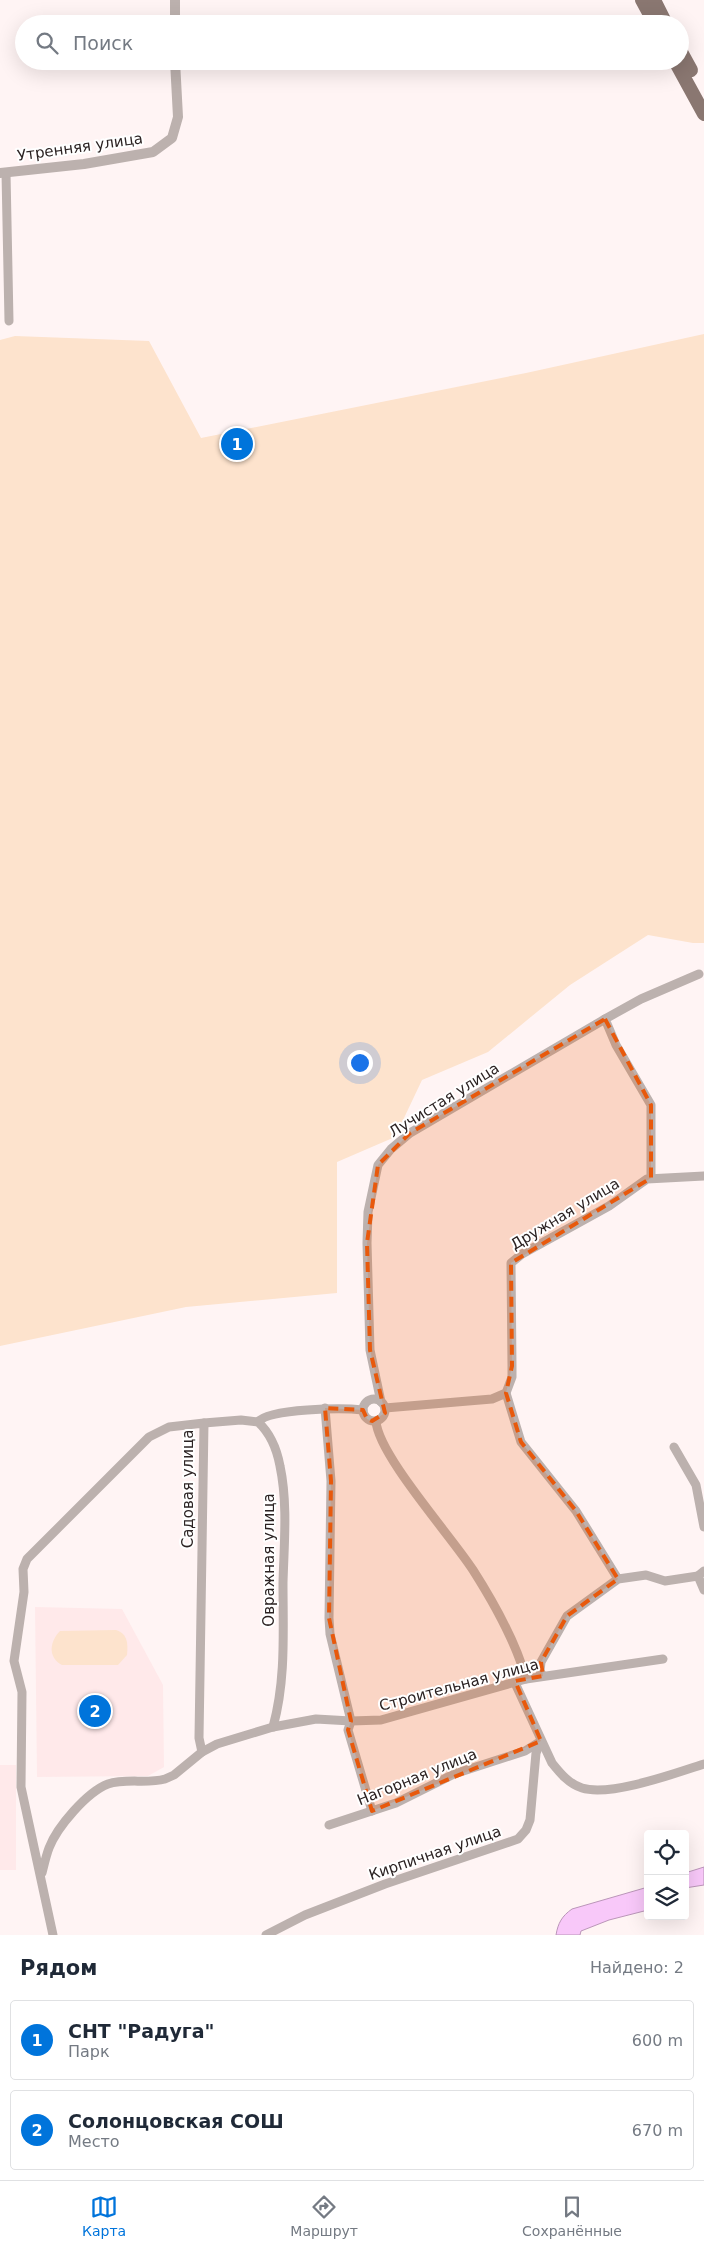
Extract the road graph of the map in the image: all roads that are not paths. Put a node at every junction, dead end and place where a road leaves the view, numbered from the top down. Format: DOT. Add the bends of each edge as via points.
graph roads {
  1 [pos="175,0"];
  2 [pos="642,0"];
  3 [pos="654,0"];
  4 [pos="175,15"];
  5 [pos="650,15"];
  6 [pos="662,15"];
  7 [pos="689,67"];
  8 [pos="175,70"];
  9 [pos="680,70"];
  10 [pos="704,95"];
  11 [pos="704,114"];
  12 [pos="3,173"];
  13 [pos="9,321"];
  14 [pos="698,974"];
  15 [pos="605,1019"];
  16 [pos="704,1176"];
  17 [pos="652,1178"];
  18 [pos="506,1393"];
  19 [pos="383,1405"];
  20 [pos="326,1408"];
  21 [pos="363,1410"];
  22 [pos="376,1421"];
  23 [pos="258,1422"];
  24 [pos="204,1423"];
  25 [pos="674,1447"];
  26 [pos="704,1527"];
  27 [pos="701,1574"];
  28 [pos="618,1579"];
  29 [pos="704,1590"];
  30 [pos="663,1659"];
  31 [pos="543,1676"];
  32 [pos="526,1679"];
  33 [pos="515,1683"];
  34 [pos="351,1721"];
  35 [pos="273,1727"];
  36 [pos="541,1741"];
  37 [pos="202,1752"];
  38 [pos="704,1764"];
  39 [pos="372,1811"];
  40 [pos="329,1825"];
  41 [pos="41,1876"];
  42 [pos="53,1935"];
  43 [pos="266,1935"];
  1 -- 4 [label="street"];
  2 -- 5 [label="main road"];
  3 -- 6 [label="main road"];
  7 -- 10 [label="main road"];
  8 -- 12 [label="street, Утренняя улица" via="178,117 172,138 153,152"];
  9 -- 11 [label="main road"];
  12 -- 13 [label="street"];
  14 -- 15 [label="street, Лучистая улица"];
  15 -- 17 [label="street" via="616,1045 651,1105"];
  15 -- 19 [label="street, Лучистая улица" via="410,1134 391,1149 378,1166 370,1197 366,1243 370,1350"];
  16 -- 17 [label="street, Дружная улица"];
  17 -- 18 [label="street, Дружная улица" via="511,1263 512,1372"];
  18 -- 19 [label="street" via="492,1399"];
  18 -- 28 [label="street" via="521,1442 576,1511"];
  19 -- 21 [label="street" via="371,1400"];
  19 -- 22 [label="street" via="383,1416"];
  20 -- 21 [label="street"];
  20 -- 23 [label="street" via="268,1415"];
  20 -- 34 [label="street" via="331,1481 330,1634"];
  21 -- 22 [label="street" via="366,1418"];
  22 -- 32 [label="street" via="391,1458 473,1570 505,1628"];
  23 -- 24 [label="street"];
  23 -- 35 [label="street, Овражная улица" via="274,1449 284,1498 282,1668 280,1702"];
  24 -- 37 [label="street, Садовая улица" via="199,1738"];
  24 -- 41 [label="street, Садовая улица" via="163,1429 149,1437 27,1558 14,1661 22,1692 22,1787"];
  25 -- 26 [label="street" via="696,1485"];
  27 -- 28 [label="street" via="665,1581 646,1575"];
  27 -- 29 [label="street"];
  28 -- 31 [label="street" via="567,1616 541,1662"];
  30 -- 31 [label="street, Строительная улица"];
  31 -- 32 [label="street, Строительная улица"];
  32 -- 33 [label="street, Строительная улица"];
  33 -- 34 [label="street, Строительная улица" via="381,1720"];
  33 -- 36 [label="street"];
  34 -- 35 [label="street, Строительная улица" via="316,1719"];
  34 -- 39 [label="street" via="348,1730"];
  35 -- 37 [label="street, Строительная улица" via="230,1739"];
  36 -- 38 [label="street" via="561,1774 576,1785 589,1789 627,1786"];
  36 -- 39 [label="street, Нагорная улица" via="525,1751 454,1774 396,1803"];
  36 -- 43 [label="street, Кирпичная улица" via="536,1753 530,1820 518,1839 385,1884"];
  37 -- 41 [label="street, Строительная улица" via="165,1779 108,1784 92,1793 57,1833 49,1847"];
  39 -- 40 [label="street, Нагорная улица"];
  41 -- 42 [label="street"];
}
